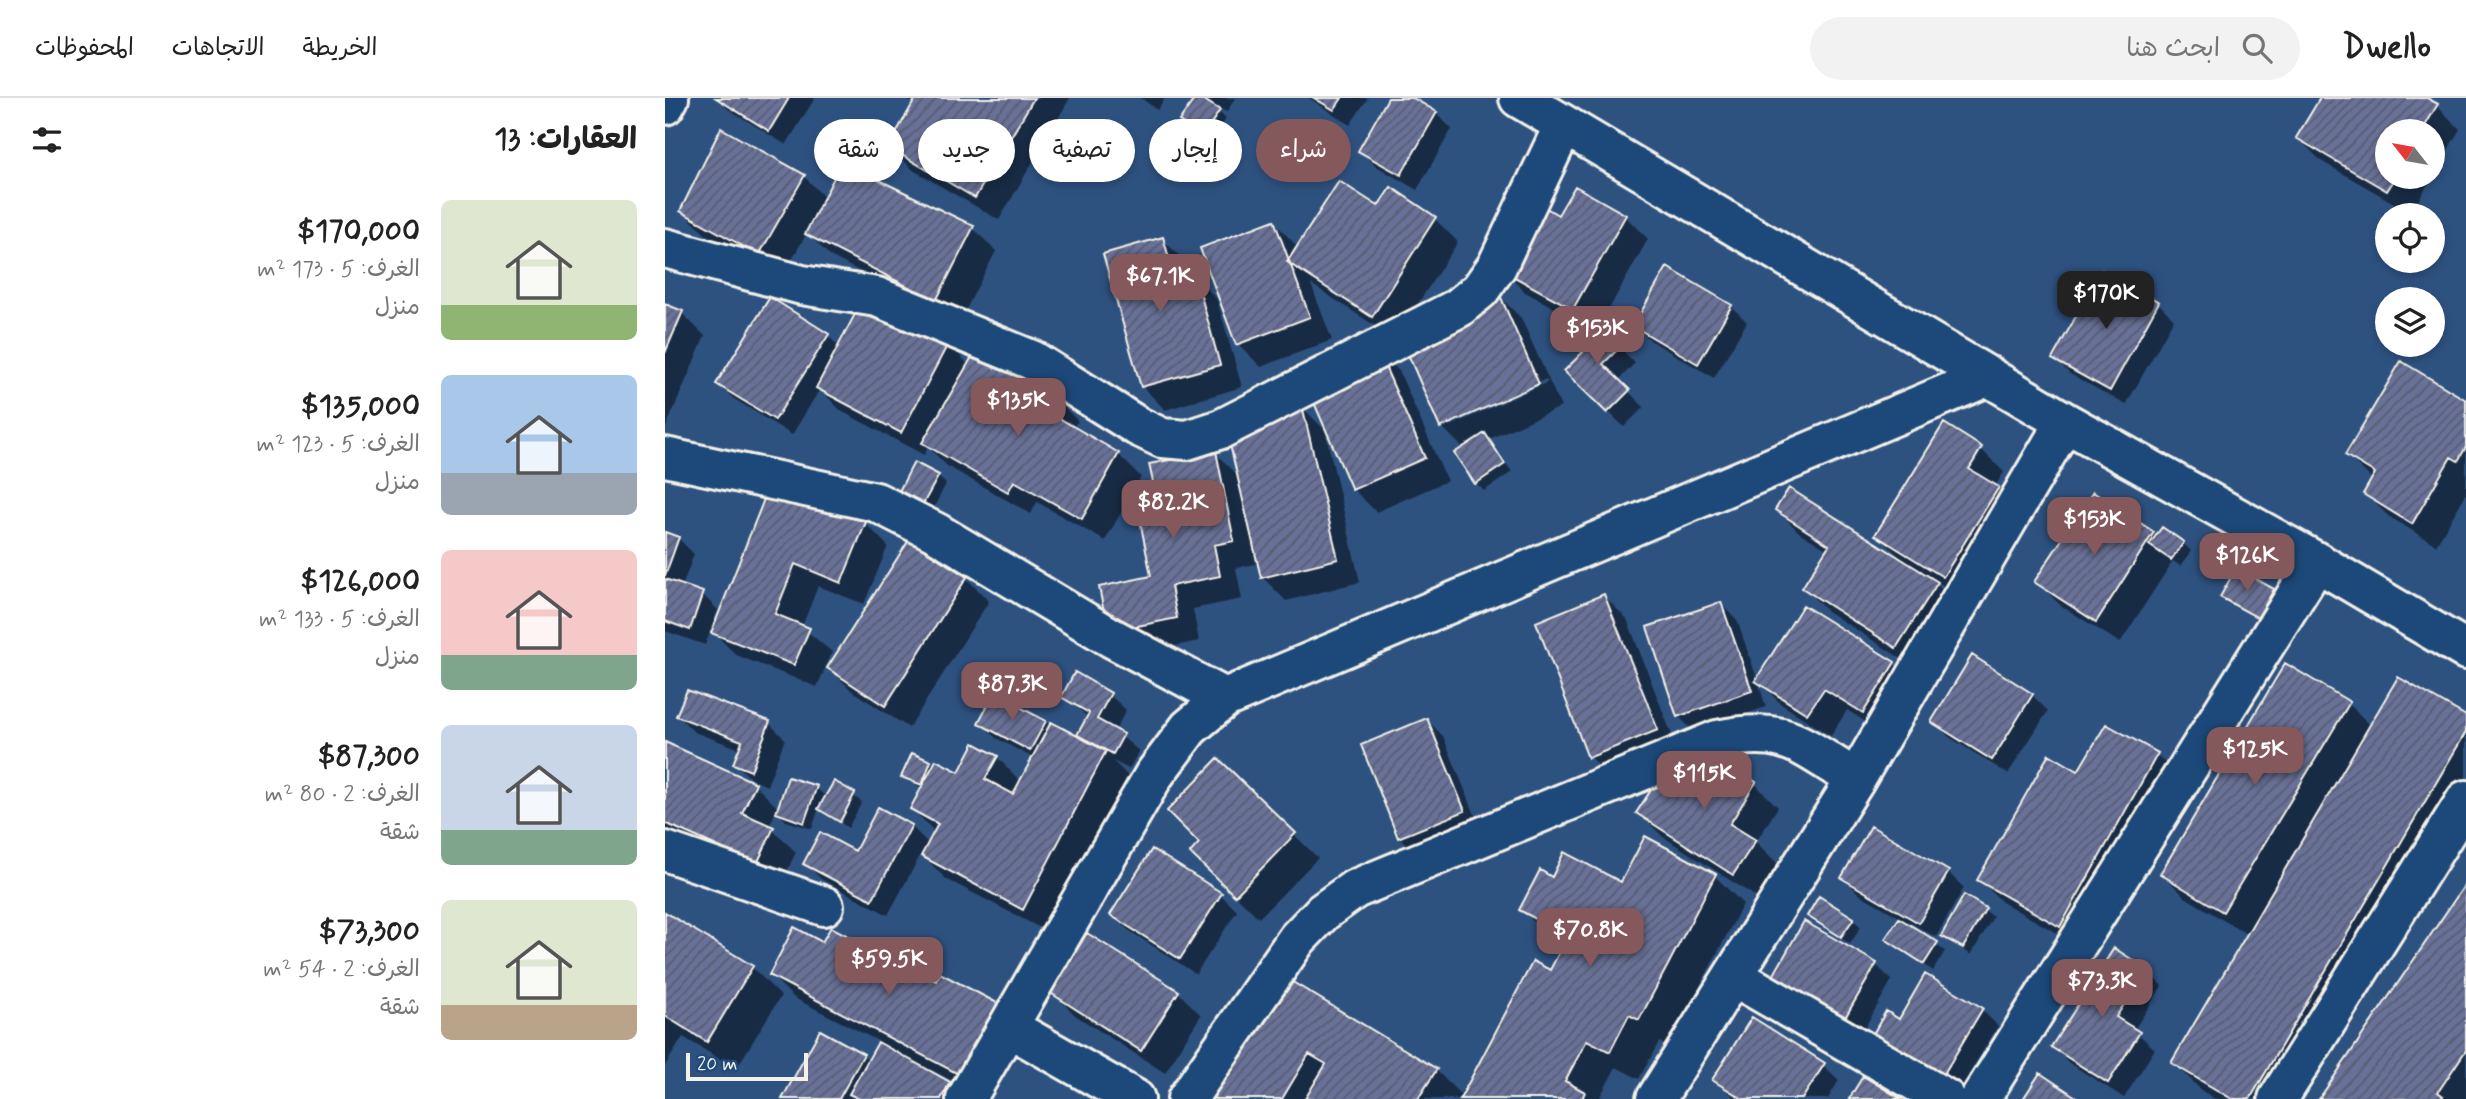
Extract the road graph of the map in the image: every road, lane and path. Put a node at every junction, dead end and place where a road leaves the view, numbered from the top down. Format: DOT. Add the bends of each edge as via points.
graph roads {
  1 [pos="669,98"];
  2 [pos="1519,98"];
  3 [pos="665,105"];
  4 [pos="1564,125"];
  5 [pos="665,248"];
  6 [pos="1989,376"];
  7 [pos="2065,422"];
  8 [pos="665,457"];
  9 [pos="2317,562"];
  10 [pos="2466,650"];
  11 [pos="1225,698"];
  12 [pos="1856,779"];
  13 [pos="2466,800"];
  14 [pos="665,851"];
  15 [pos="824,906"];
  16 [pos="1735,976"];
  17 [pos="1008,1027"];
  18 [pos="966,1099"];
  19 [pos="1135,1099"];
  20 [pos="1187,1099"];
  21 [pos="1656,1099"];
  22 [pos="1946,1099"];
  23 [pos="1980,1099"];
  24 [pos="2278,1099"];
  1 -- 3 [label="street"];
  2 -- 4 [label="street"];
  4 -- 5 [label="street" via="1497,266 1481,290 1458,308 1234,422 1187,440 1162,438 1137,426 1033,360 877,298 802,285"];
  4 -- 6 [label="street"];
  6 -- 7 [label="street"];
  6 -- 11 [label="street"];
  7 -- 9 [label="street"];
  7 -- 12 [label="street"];
  8 -- 11 [label="street" via="876,502"];
  9 -- 10 [label="street"];
  9 -- 23 [label="street"];
  11 -- 17 [label="street" via="1189,727 1154,775"];
  12 -- 16 [label="street"];
  12 -- 20 [label="street" via="1784,736 1752,732 1717,740 1355,890 1323,912 1297,939"];
  13 -- 24 [label="street"];
  14 -- 15 [label="street"];
  16 -- 21 [label="street"];
  16 -- 22 [label="street"];
  17 -- 18 [label="street"];
  17 -- 19 [label="street"];
}
